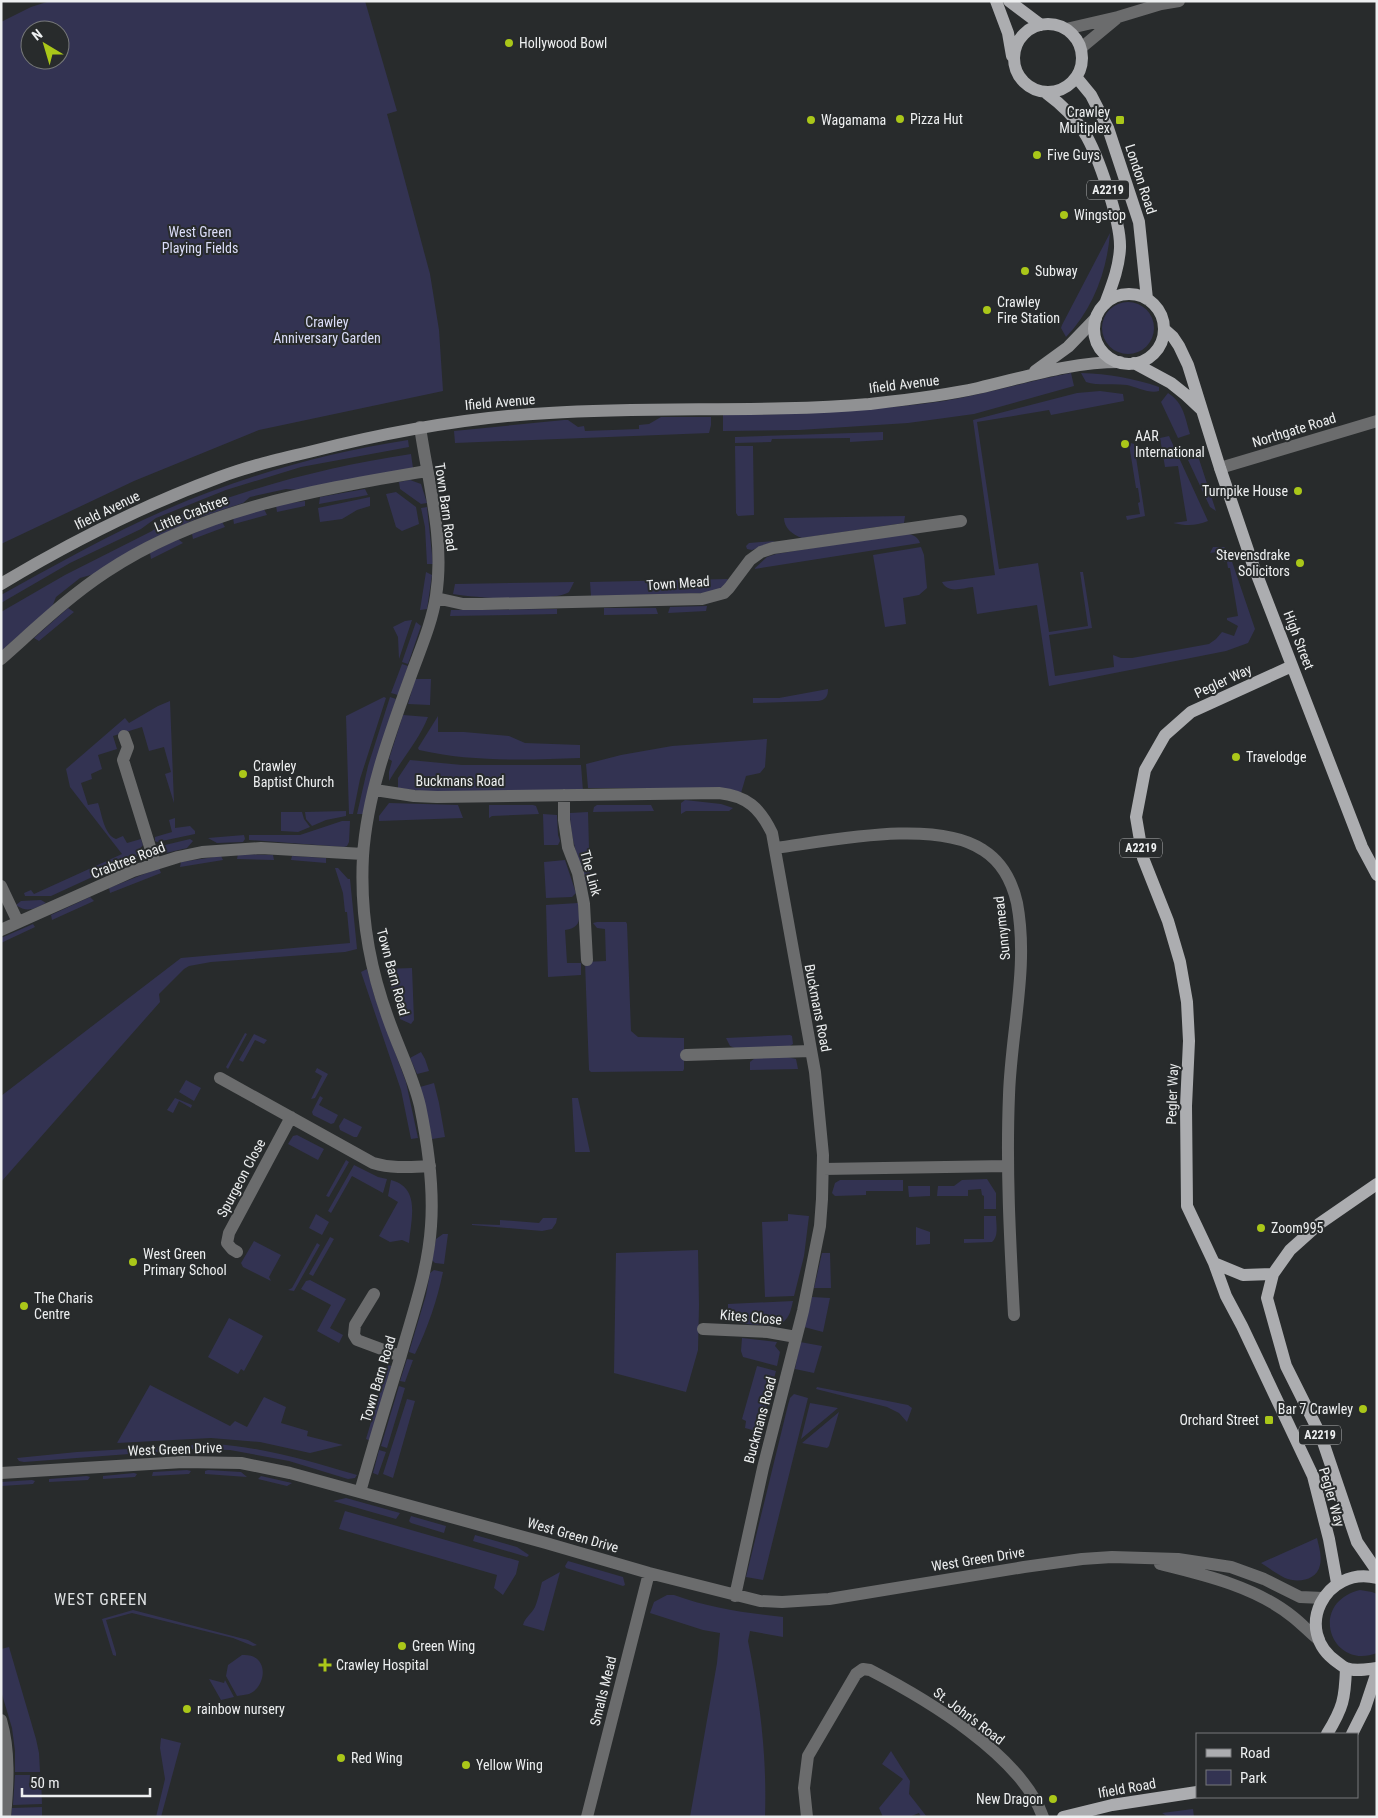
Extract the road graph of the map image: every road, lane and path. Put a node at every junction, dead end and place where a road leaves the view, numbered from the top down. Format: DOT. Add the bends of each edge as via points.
graph roads {
  1 [pos="996,1"];
  2 [pos="1009,1"];
  3 [pos="1179,1"];
  4 [pos="1118,17"];
  5 [pos="1041,25"];
  6 [pos="1066,29"];
  7 [pos="1081,48"];
  8 [pos="1014,60"];
  9 [pos="1077,78"];
  10 [pos="1046,93"];
  11 [pos="1147,299"];
  12 [pos="1105,304"];
  13 [pos="1096,318"];
  14 [pos="1164,329"];
  15 [pos="1120,362"];
  16 [pos="1134,363"];
  17 [pos="1031,374"];
  18 [pos="1203,412"];
  19 [pos="1377,421"];
  20 [pos="420,427"];
  21 [pos="1220,468"];
  22 [pos="426,471"];
  23 [pos="961,521"];
  24 [pos="1,584"];
  25 [pos="436,598"];
  26 [pos="1,659"];
  27 [pos="1292,666"];
  28 [pos="124,736"];
  29 [pos="374,790"];
  30 [pos="564,795"];
  31 [pos="775,848"];
  32 [pos="363,854"];
  33 [pos="155,863"];
  34 [pos="1377,875"];
  35 [pos="1,886"];
  36 [pos="18,922"];
  37 [pos="1,930"];
  38 [pos="587,960"];
  39 [pos="811,1051"];
  40 [pos="686,1055"];
  41 [pos="220,1078"];
  42 [pos="291,1117"];
  43 [pos="430,1166"];
  44 [pos="1007,1166"];
  45 [pos="823,1170"];
  46 [pos="1377,1184"];
  47 [pos="237,1252"];
  48 [pos="1214,1263"];
  49 [pos="1273,1274"];
  50 [pos="374,1294"];
  51 [pos="1014,1315"];
  52 [pos="703,1329"];
  53 [pos="796,1338"];
  54 [pos="400,1356"];
  55 [pos="1,1474"];
  56 [pos="360,1492"];
  57 [pos="1138,1558"];
  58 [pos="1377,1571"];
  59 [pos="649,1573"];
  60 [pos="1377,1578"];
  61 [pos="1338,1583"];
  62 [pos="735,1596"];
  63 [pos="1323,1598"];
  64 [pos="1319,1640"];
  65 [pos="1346,1668"];
  66 [pos="1377,1668"];
  67 [pos="1377,1672"];
  68 [pos="1,1720"];
  69 [pos="1328,1733"];
  70 [pos="1352,1733"];
  71 [pos="1196,1792"];
  72 [pos="5,1817"];
  73 [pos="587,1817"];
  74 [pos="807,1817"];
  75 [pos="1043,1817"];
  76 [pos="1063,1817"];
  1 -- 8 [label="main road, A2219"];
  2 -- 5 [label="main road"];
  3 -- 4 [label="street"];
  4 -- 6 [label="street"];
  4 -- 7 [label="street"];
  5 -- 6 [label="main road"];
  5 -- 8 [label="main road" via="1031,28 1021,38"];
  6 -- 7 [label="main road" via="1078,40"];
  7 -- 9 [label="main road" via="1082,63"];
  8 -- 10 [label="main road, A2219" via="1015,68 1027,86"];
  9 -- 10 [label="main road" via="1066,88"];
  9 -- 11 [label="main road, London Road / A2219" via="1108,128 1140,222"];
  10 -- 12 [label="main road, A2219" via="1066,108 1084,133 1116,218 1120,246 1118,266"];
  11 -- 12 [label="main road" via="1130,294 1113,298"];
  11 -- 14 [label="main road" via="1162,316"];
  12 -- 13 [label="main road, A2219"];
  13 -- 15 [label="main road" via="1099,345 1111,359"];
  13 -- 17 [label="street, Ifield Avenue" via="1068,347"];
  14 -- 16 [label="main road" via="1163,339 1152,355"];
  14 -- 18 [label="main road, High Street" via="1173,336 1188,365"];
  15 -- 16 [label="main road"];
  15 -- 17 [label="street, Ifield Avenue" via="1076,364"];
  16 -- 18 [label="main road, High Street" via="1171,383"];
  17 -- 20 [label="street, Ifield Avenue" via="974,389 870,404 815,408 551,412"];
  18 -- 21 [label="main road, High Street"];
  19 -- 21 [label="street, Northgate Road"];
  20 -- 22 [label="street, Town Barn Road"];
  20 -- 24 [label="street, Ifield Avenue" via="223,476 112,523"];
  21 -- 27 [label="main road, High Street"];
  22 -- 25 [label="street, Town Barn Road" via="438,536"];
  22 -- 26 [label="street, Little Crabtree" via="271,501 175,534 84,587"];
  23 -- 25 [label="street, Town Mead" via="773,548 750,560 724,593 702,600 463,604"];
  25 -- 29 [label="street, Town Barn Road"];
  27 -- 34 [label="main road, High Street" via="1362,847"];
  27 -- 48 [label="main road, Pegler Way / A2219" via="1191,712 1165,736 1145,770 1136,817 1143,858 1168,921 1187,1002 1187,1206"];
  28 -- 33 [label="street" via="128,747 122,760"];
  29 -- 30 [label="street, Buckmans Road" via="437,797"];
  29 -- 32 [label="street, Town Barn Road"];
  30 -- 31 [label="street, Buckmans Road" via="734,795 756,808 766,820"];
  30 -- 38 [label="street, The Link" via="568,847 578,873 584,904"];
  31 -- 39 [label="street, Buckmans Road"];
  31 -- 44 [label="street, Sunnymead" via="926,833 982,848 1006,872 1016,902 1020,956 1019,1000 1010,1068"];
  32 -- 33 [label="street, Crabtree Road" via="230,849"];
  32 -- 43 [label="street, Town Barn Road" via="369,951 385,1009 414,1085"];
  33 -- 36 [label="street, Crabtree Road"];
  35 -- 36 [label="street"];
  36 -- 37 [label="street, Crabtree Road"];
  39 -- 40 [label="street"];
  39 -- 45 [label="street, Buckmans Road" via="818,1091"];
  41 -- 42 [label="street"];
  42 -- 43 [label="street" via="373,1163 399,1168"];
  42 -- 47 [label="street, Spurgeon Close" via="229,1233 227,1242"];
  43 -- 54 [label="street, Town Barn Road" via="431,1227 427,1256 422,1286"];
  44 -- 45 [label="street"];
  44 -- 51 [label="street, Sunnymead"];
  45 -- 53 [label="street, Buckmans Road" via="818,1235"];
  46 -- 49 [label="main road, A2219" via="1319,1224 1290,1250"];
  48 -- 49 [label="main road" via="1243,1276"];
  48 -- 61 [label="main road, Pegler Way / A2219" via="1226,1296 1313,1476"];
  49 -- 58 [label="main road, Pegler Way / A2219" via="1267,1298 1286,1366 1321,1436 1357,1542"];
  50 -- 54 [label="street" via="355,1325 354,1335 357,1340"];
  52 -- 53 [label="street, Kites Close" via="768,1332"];
  53 -- 62 [label="street, Buckmans Road" via="762,1468"];
  54 -- 56 [label="street, Town Barn Road"];
  55 -- 56 [label="street, West Green Drive" via="222,1462 290,1473"];
  56 -- 59 [label="street, West Green Drive"];
  57 -- 62 [label="street, West Green Drive" via="1082,1559 808,1601 760,1601"];
  57 -- 63 [label="street, West Green Drive" via="1178,1559 1231,1567 1300,1597"];
  57 -- 64 [label="street, West Green Drive" via="1219,1580 1263,1598 1292,1616"];
  59 -- 62 [label="street, West Green Drive"];
  59 -- 73 [label="street, Smalls Mead"];
  60 -- 61 [label="main road" via="1352,1577"];
  61 -- 63 [label="main road"];
  63 -- 64 [label="main road" via="1317,1611"];
  64 -- 65 [label="main road" via="1332,1659"];
  65 -- 66 [label="main road"];
  65 -- 69 [label="main road" via="1346,1691 1341,1712"];
  67 -- 70 [label="main road"];
  68 -- 72 [label="street" via="8,1774"];
  71 -- 76 [label="main road, Ifield Road" via="1112,1805"];
  74 -- 75 [label="street, St. John's Road" via="804,1788 808,1756 856,1674 863,1669 919,1696 958,1723 1002,1760 1035,1800"];
}
